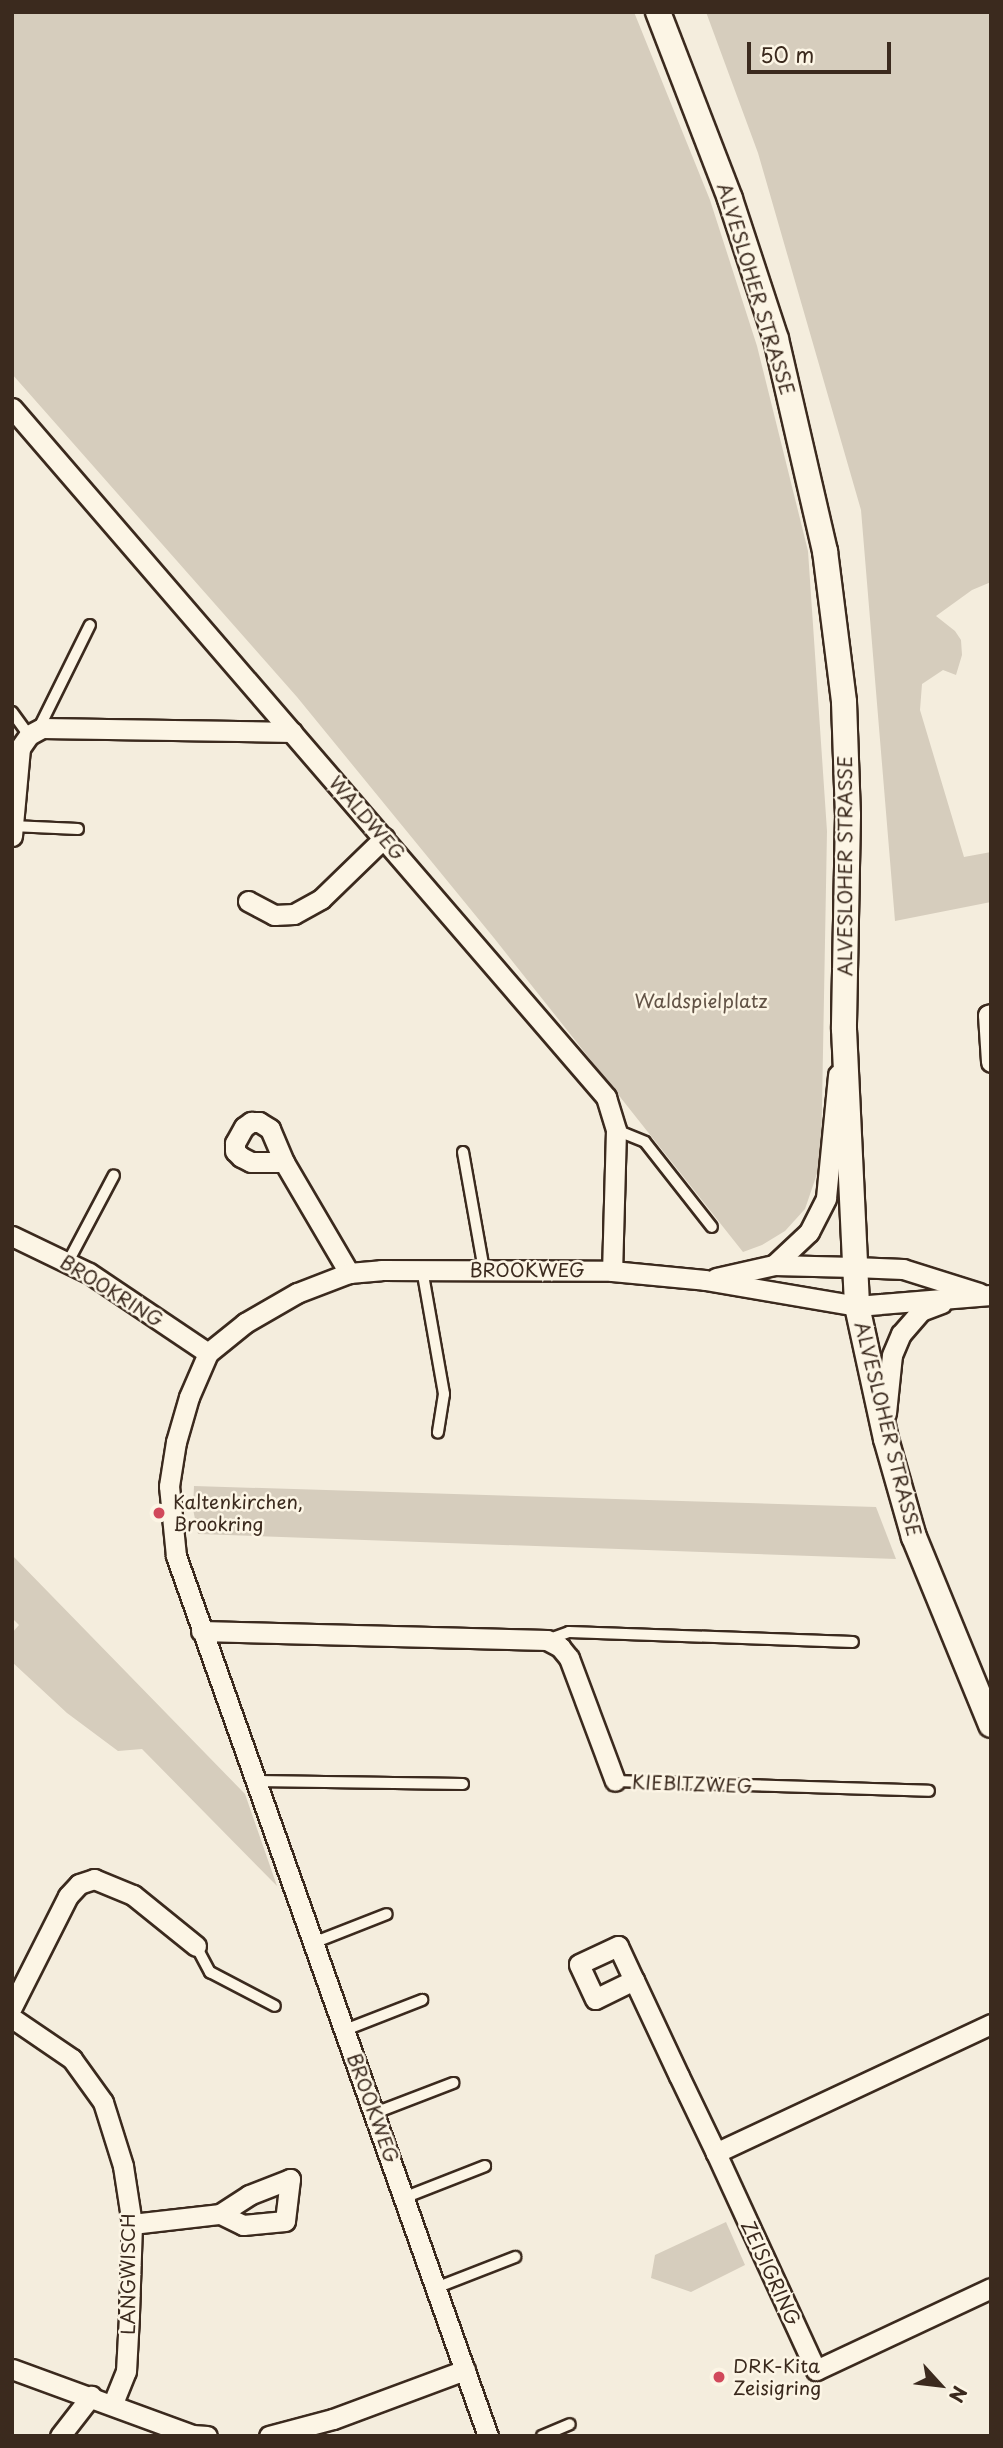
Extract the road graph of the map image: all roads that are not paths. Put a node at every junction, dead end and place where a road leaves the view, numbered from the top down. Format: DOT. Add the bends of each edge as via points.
graph roads {
  1 [pos="659,12"];
  2 [pos="12,408"];
  3 [pos="90,625"];
  4 [pos="12,712"];
  5 [pos="292,732"];
  6 [pos="34,733"];
  7 [pos="13,826"];
  8 [pos="78,829"];
  9 [pos="12,836"];
  10 [pos="384,838"];
  11 [pos="248,901"];
  12 [pos="991,1014"];
  13 [pos="844,1029"];
  14 [pos="991,1062"];
  15 [pos="616,1130"];
  16 [pos="463,1152"];
  17 [pos="284,1162"];
  18 [pos="114,1175"];
  19 [pos="712,1227"];
  20 [pos="12,1236"];
  21 [pos="68,1262"];
  22 [pos="774,1265"];
  23 [pos="854,1266"];
  24 [pos="421,1269"];
  25 [pos="484,1270"];
  26 [pos="611,1271"];
  27 [pos="349,1273"];
  28 [pos="705,1280"];
  29 [pos="980,1295"];
  30 [pos="858,1306"];
  31 [pos="208,1353"];
  32 [pos="438,1433"];
  33 [pos="886,1439"];
  34 [pos="201,1631"];
  35 [pos="547,1640"];
  36 [pos="853,1642"];
  37 [pos="991,1725"];
  38 [pos="256,1781"];
  39 [pos="615,1781"];
  40 [pos="463,1784"];
  41 [pos="929,1791"];
  42 [pos="387,1914"];
  43 [pos="313,1943"];
  44 [pos="196,1946"];
  45 [pos="634,1980"];
  46 [pos="422,2000"];
  47 [pos="12,2007"];
  48 [pos="275,2007"];
  49 [pos="12,2018"];
  50 [pos="991,2024"];
  51 [pos="345,2031"];
  52 [pos="453,2083"];
  53 [pos="375,2113"];
  54 [pos="716,2153"];
  55 [pos="485,2166"];
  56 [pos="406,2197"];
  57 [pos="220,2214"];
  58 [pos="132,2224"];
  59 [pos="515,2257"];
  60 [pos="438,2287"];
  61 [pos="991,2288"];
  62 [pos="12,2369"];
  63 [pos="465,2370"];
  64 [pos="91,2396"];
  65 [pos="113,2404"];
  66 [pos="570,2424"];
  67 [pos="60,2436"];
  68 [pos="207,2436"];
  69 [pos="269,2436"];
  70 [pos="488,2436"];
  71 [pos="542,2436"];
  1 -- 13 [label="street, ALVESLOHER STRASSE" via="730,199 776,339 825,551 844,702"];
  2 -- 5 [label="street, WALDWEG"];
  3 -- 6 [label="lane"];
  4 -- 6 [label="lane"];
  5 -- 6 [label="street" via="57,726"];
  5 -- 10 [label="street, WALDWEG"];
  6 -- 7 [label="street" via="20,748 16,764"];
  7 -- 8 [label="lane"];
  7 -- 9 [label="street"];
  10 -- 11 [label="street" via="321,899 294,914 274,915"];
  10 -- 15 [label="street, WALDWEG" via="585,1069 606,1097"];
  12 -- 14 [label="street"];
  13 -- 22 [label="street" via="826,1198 809,1232"];
  13 -- 23 [label="street, ALVESLOHER STRASSE"];
  15 -- 19 [label="lane" via="645,1142"];
  15 -- 26 [label="street, WALDWEG"];
  16 -- 25 [label="lane"];
  17 -- 27 [label="street"];
  18 -- 21 [label="lane"];
  20 -- 21 [label="street, BROOKRING"];
  21 -- 31 [label="street, BROOKRING"];
  22 -- 23 [label="street, BROOKWEG"];
  22 -- 28 [label="street, BROOKWEG"];
  23 -- 29 [label="street, BROOKWEG" via="903,1269"];
  23 -- 30 [label="street, ALVESLOHER STRASSE"];
  24 -- 25 [label="street, BROOKWEG"];
  24 -- 27 [label="street, BROOKWEG"];
  24 -- 32 [label="lane" via="444,1394"];
  25 -- 26 [label="street, BROOKWEG"];
  26 -- 28 [label="street, BROOKWEG"];
  27 -- 31 [label="street, BROOKWEG" via="297,1293 245,1323"];
  28 -- 30 [label="street, BROOKWEG"];
  29 -- 30 [label="street, BROOKWEG"];
  29 -- 33 [label="street" via="921,1311 901,1334 892,1355"];
  30 -- 33 [label="street, ALVESLOHER STRASSE"];
  31 -- 34 [label="street, BROOKWEG" via="189,1396 169,1486 176,1556"];
  33 -- 37 [label="street, ALVESLOHER STRASSE" via="914,1537"];
  34 -- 35 [label="street"];
  34 -- 38 [label="street, BROOKWEG"];
  35 -- 36 [label="lane" via="569,1632"];
  35 -- 39 [label="street, KIEBITZWEG" via="569,1658"];
  38 -- 40 [label="lane"];
  38 -- 43 [label="street, BROOKWEG"];
  39 -- 41 [label="lane, KIEBITZWEG"];
  42 -- 43 [label="lane"];
  43 -- 51 [label="street, BROOKWEG"];
  44 -- 47 [label="street" via="151,1906 94,1879 79,1884 68,1896"];
  44 -- 48 [label="lane" via="210,1972"];
  45 -- 54 [label="street, ZEISIGRING"];
  46 -- 51 [label="lane"];
  49 -- 58 [label="street, LANGWISCH" via="72,2059 103,2102 123,2166"];
  50 -- 54 [label="street"];
  51 -- 53 [label="street, BROOKWEG"];
  52 -- 53 [label="lane"];
  53 -- 56 [label="street, BROOKWEG"];
  54 -- 61 [label="street, ZEISIGRING" via="816,2370"];
  55 -- 56 [label="lane"];
  56 -- 60 [label="street, BROOKWEG"];
  57 -- 58 [label="street"];
  58 -- 65 [label="street, LANGWISCH" via="126,2371"];
  59 -- 60 [label="lane"];
  60 -- 63 [label="street, BROOKWEG"];
  62 -- 64 [label="street"];
  63 -- 69 [label="street" via="333,2419"];
  63 -- 70 [label="street, BROOKWEG"];
  64 -- 65 [label="street"];
  64 -- 67 [label="street"];
  65 -- 68 [label="street" via="191,2435"];
  66 -- 71 [label="lane"];
}
